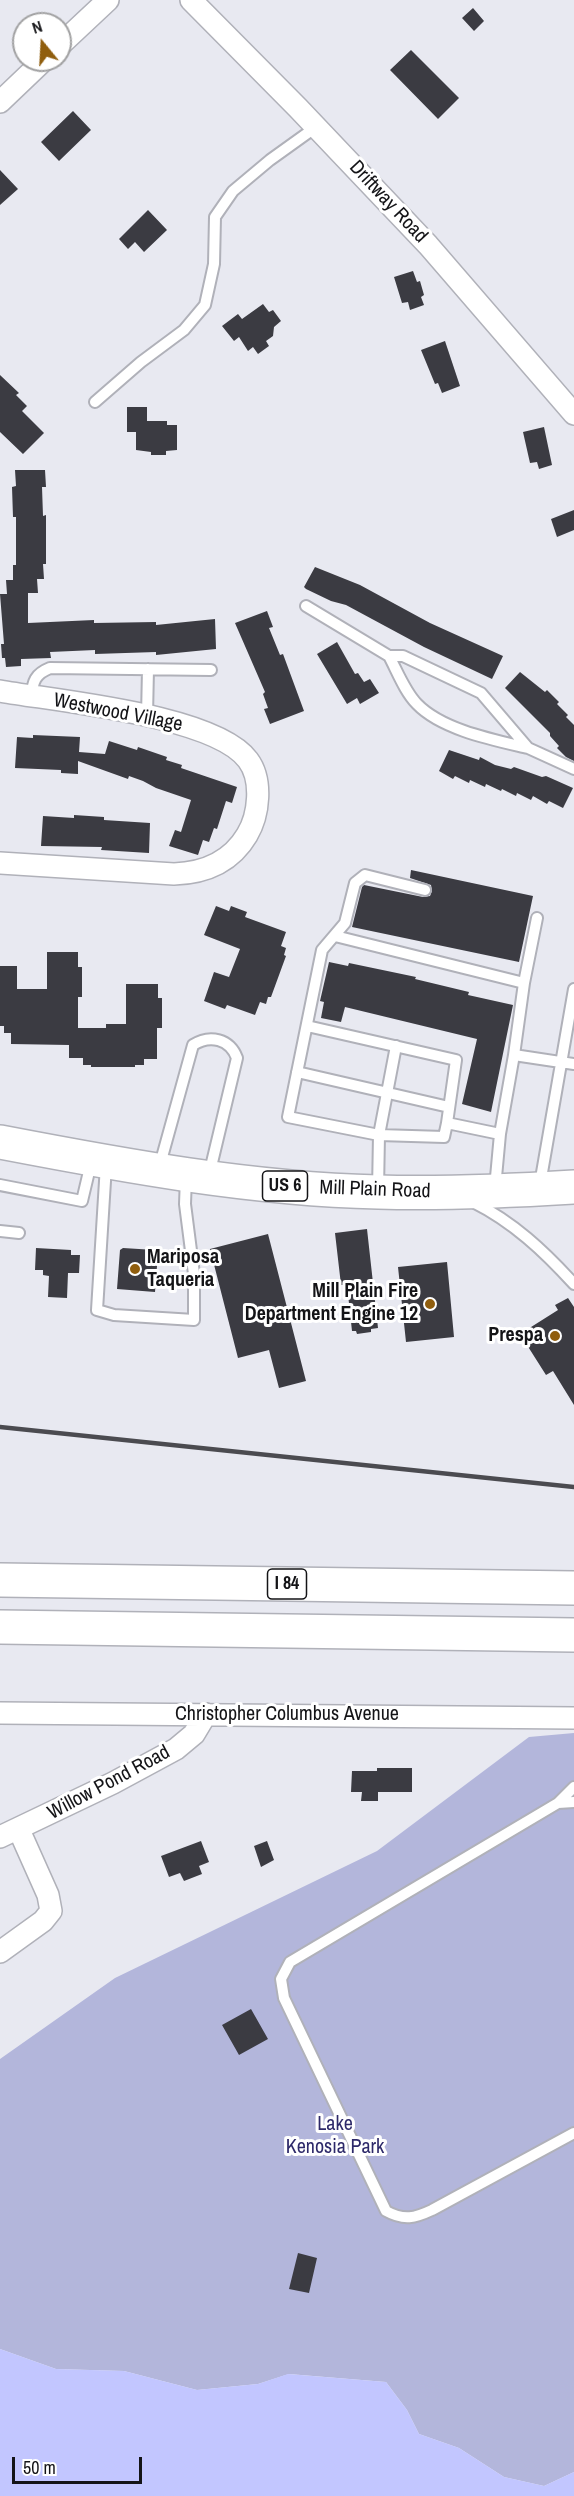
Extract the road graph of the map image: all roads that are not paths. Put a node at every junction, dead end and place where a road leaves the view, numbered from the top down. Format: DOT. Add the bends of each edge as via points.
graph roads {
  1 [pos="108,0"];
  2 [pos="191,0"];
  3 [pos="72,34"];
  4 [pos="31,72"];
  5 [pos="0,102"];
  6 [pos="316,127"];
  7 [pos="95,402"];
  8 [pos="574,414"];
  9 [pos="306,606"];
  10 [pos="389,656"];
  11 [pos="148,669"];
  12 [pos="211,670"];
  13 [pos="0,691"];
  14 [pos="31,696"];
  15 [pos="147,716"];
  16 [pos="528,748"];
  17 [pos="574,769"];
  18 [pos="0,863"];
  19 [pos="424,890"];
  20 [pos="537,918"];
  21 [pos="335,936"];
  22 [pos="524,983"];
  23 [pos="574,989"];
  24 [pos="307,1026"];
  25 [pos="396,1046"];
  26 [pos="514,1055"];
  27 [pos="559,1063"];
  28 [pos="574,1065"];
  29 [pos="297,1072"];
  30 [pos="387,1093"];
  31 [pos="449,1107"];
  32 [pos="447,1123"];
  33 [pos="500,1134"];
  34 [pos="378,1135"];
  35 [pos="0,1142"];
  36 [pos="99,1161"];
  37 [pos="184,1175"];
  38 [pos="0,1185"];
  39 [pos="574,1187"];
  40 [pos="539,1189"];
  41 [pos="494,1191"];
  42 [pos="378,1192"];
  43 [pos="443,1193"];
  44 [pos="0,1231"];
  45 [pos="19,1233"];
  46 [pos="574,1284"];
  47 [pos="0,1580"];
  48 [pos="574,1588"];
  49 [pos="0,1627"];
  50 [pos="574,1635"];
  51 [pos="0,1713"];
  52 [pos="206,1714"];
  53 [pos="574,1718"];
  54 [pos="574,1787"];
  55 [pos="574,1802"];
  56 [pos="558,1803"];
  57 [pos="10,1833"];
  58 [pos="0,1952"];
  59 [pos="574,2133"];
  1 -- 3 [label="street"];
  2 -- 6 [label="street, Driftway Road"];
  4 -- 5 [label="street"];
  6 -- 7 [label="lane" via="233,191 215,218 214,264 205,305 184,330"];
  6 -- 8 [label="street, Driftway Road" via="428,245"];
  9 -- 10 [label="lane"];
  10 -- 16 [label="lane" via="403,656 482,693"];
  10 -- 16 [label="lane" via="416,704 438,720 487,739"];
  11 -- 12 [label="lane"];
  11 -- 14 [label="lane" via="50,668 38,673"];
  11 -- 15 [label="lane"];
  13 -- 14 [label="street, Westwood Village"];
  14 -- 15 [label="street, Westwood Village"];
  15 -- 18 [label="street, Westwood Village" via="216,738 249,761 256,779 256,805 247,835 233,853 215,865 184,873"];
  16 -- 17 [label="lane"];
  19 -- 21 [label="lane" via="365,875 355,883 345,923"];
  20 -- 22 [label="lane"];
  21 -- 22 [label="lane"];
  21 -- 24 [label="lane" via="322,950"];
  22 -- 26 [label="lane"];
  23 -- 27 [label="lane"];
  24 -- 25 [label="lane"];
  24 -- 29 [label="lane"];
  25 -- 30 [label="lane"];
  25 -- 31 [label="lane" via="456,1060"];
  26 -- 27 [label="lane"];
  26 -- 33 [label="lane"];
  27 -- 28 [label="lane"];
  27 -- 40 [label="lane"];
  29 -- 30 [label="lane"];
  29 -- 34 [label="lane" via="288,1117"];
  30 -- 31 [label="lane"];
  30 -- 34 [label="lane"];
  31 -- 32 [label="lane"];
  32 -- 33 [label="lane"];
  32 -- 34 [label="lane" via="444,1137"];
  33 -- 41 [label="lane"];
  34 -- 42 [label="lane"];
  35 -- 36 [label="main road, Mill Plain Road / US 6"];
  36 -- 37 [label="main road, Mill Plain Road / US 6"];
  36 -- 37 [label="lane" via="103,1212 97,1310 114,1315 194,1320 194,1274"];
  36 -- 38 [label="lane" via="82,1201"];
  37 -- 37 [label="lane" via="237,1058 233,1047 221,1040 200,1040 193,1045"];
  37 -- 42 [label="main road, Mill Plain Road / US 6"];
  39 -- 40 [label="main road, Mill Plain Road / US 6"];
  40 -- 41 [label="main road, Mill Plain Road / US 6"];
  41 -- 43 [label="main road, Mill Plain Road / US 6"];
  42 -- 43 [label="main road, Mill Plain Road / US 6"];
  43 -- 46 [label="lane" via="469,1200 502,1218 540,1248"];
  44 -- 45 [label="lane"];
  47 -- 48 [label="main road, I 84"];
  49 -- 50 [label="main road"];
  51 -- 52 [label="street, Christopher Columbus Avenue"];
  52 -- 53 [label="street, Christopher Columbus Avenue"];
  52 -- 57 [label="street, Willow Pond Road" via="194,1734 176,1749"];
  54 -- 56 [label="lane"];
  55 -- 56 [label="lane"];
  56 -- 59 [label="lane" via="290,1962 281,1979 284,1998 386,2211 408,2219 432,2210"];
  57 -- 58 [label="street" via="48,1895 51,1911"];
}
